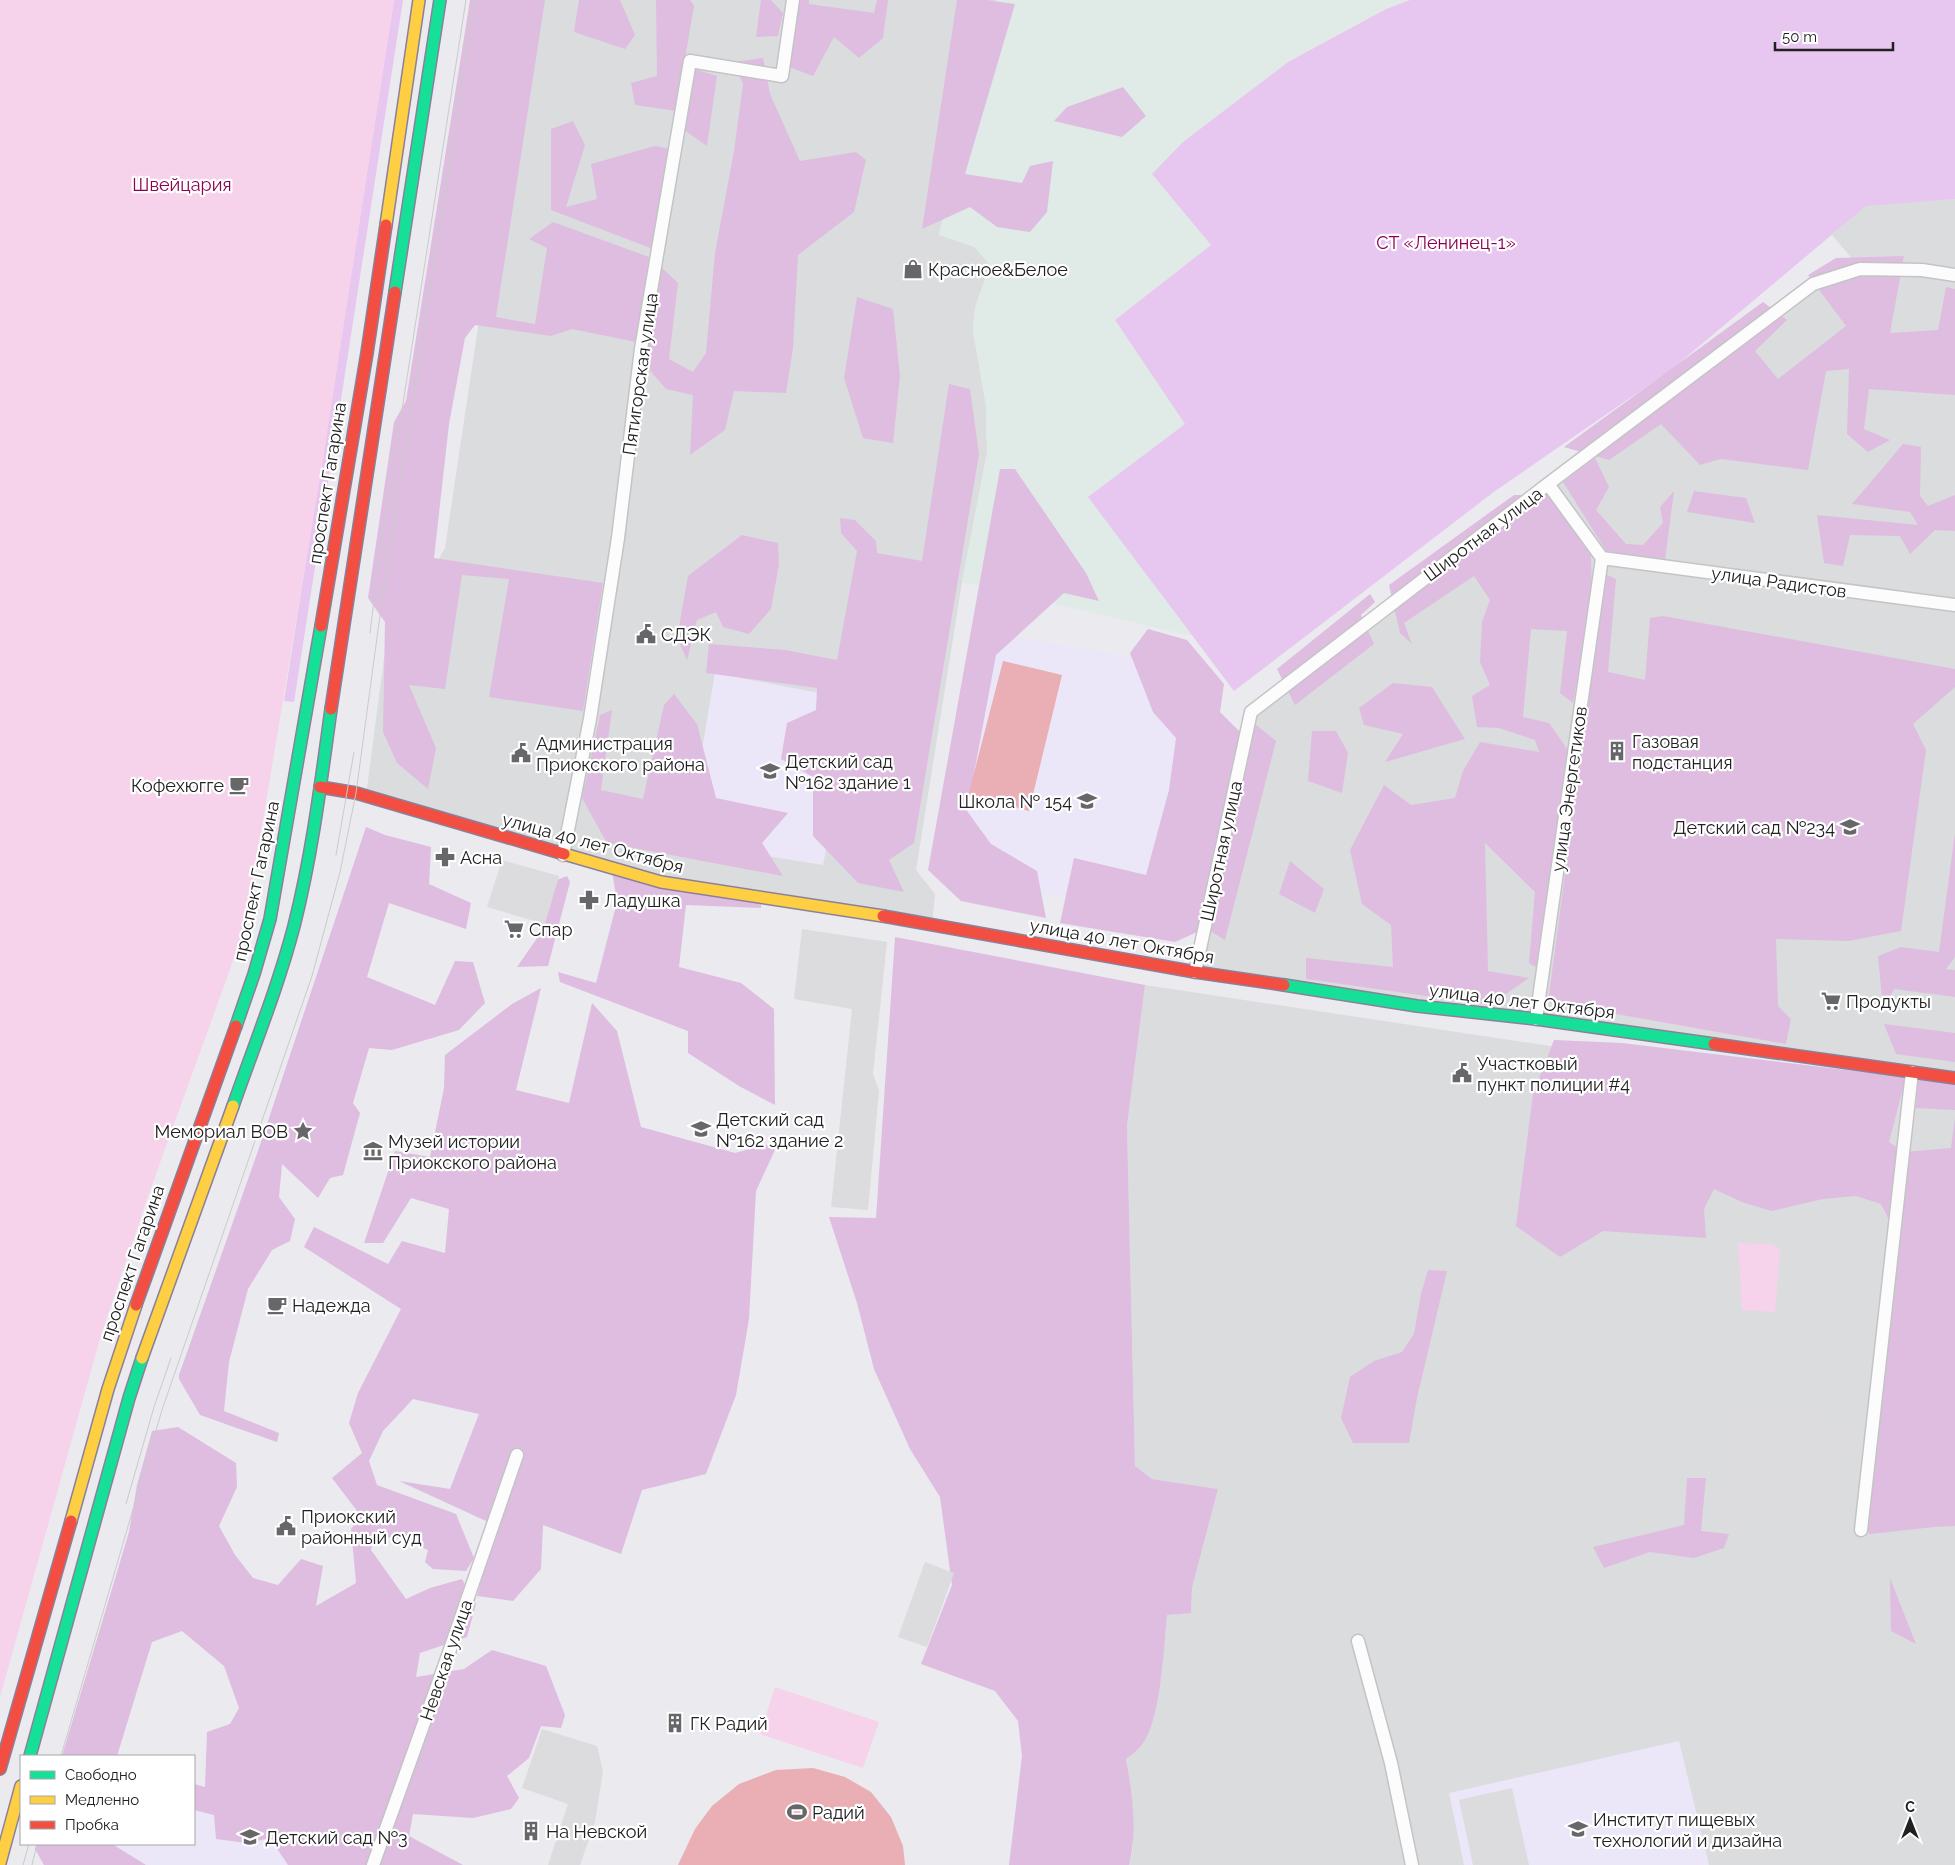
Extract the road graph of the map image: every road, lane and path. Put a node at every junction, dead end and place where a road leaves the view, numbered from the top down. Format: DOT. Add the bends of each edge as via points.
graph roads {
  1 [pos="419,0"];
  2 [pos="440,0"];
  3 [pos="793,0"];
  4 [pos="1955,274"];
  5 [pos="1548,484"];
  6 [pos="1602,558"];
  7 [pos="1955,605"];
  8 [pos="307,785"];
  9 [pos="563,855"];
  10 [pos="1195,972"];
  11 [pos="1536,1019"];
  12 [pos="1912,1072"];
  13 [pos="1955,1078"];
  14 [pos="517,1455"];
  15 [pos="1861,1530"];
  16 [pos="1358,1641"];
  17 [pos="30,1755"];
  18 [pos="0,1769"];
  19 [pos="20,1790"];
  20 [pos="0,1863"];
  21 [pos="373,1865"];
  22 [pos="1412,1865"];
  1 -- 8 [label="main road, проспект Гагарина" via="366,353"];
  2 -- 8 [label="main road, проспект Гагарина" via="336,670"];
  3 -- 9 [label="street, Пятигорская улица" via="782,76 690,61 641,349 622,511 590,719"];
  4 -- 5 [label="street, Широтная улица" via="1860,268 1813,284"];
  5 -- 6 [label="street"];
  5 -- 10 [label="street, Широтная улица" via="1251,712"];
  6 -- 7 [label="street, улица Радистов"];
  6 -- 11 [label="street, улица Энергетиков"];
  8 -- 9 [label="main road, улица 40 лет Октября" via="356,793"];
  8 -- 17 [label="main road, проспект Гагарина" via="294,926 278,980 146,1342"];
  8 -- 18 [label="main road, проспект Гагарина" via="254,974 102,1408"];
  9 -- 10 [label="main road, улица 40 лет Октября" via="661,882 880,915"];
  10 -- 11 [label="main road, улица 40 лет Октября" via="1417,1006"];
  11 -- 12 [label="main road, улица 40 лет Октября"];
  12 -- 13 [label="main road, улица 40 лет Октября"];
  12 -- 15 [label="street"];
  14 -- 21 [label="street, Невская улица"];
  16 -- 22 [label="street" via="1391,1763"];
  19 -- 20 [label="main road"];
}
